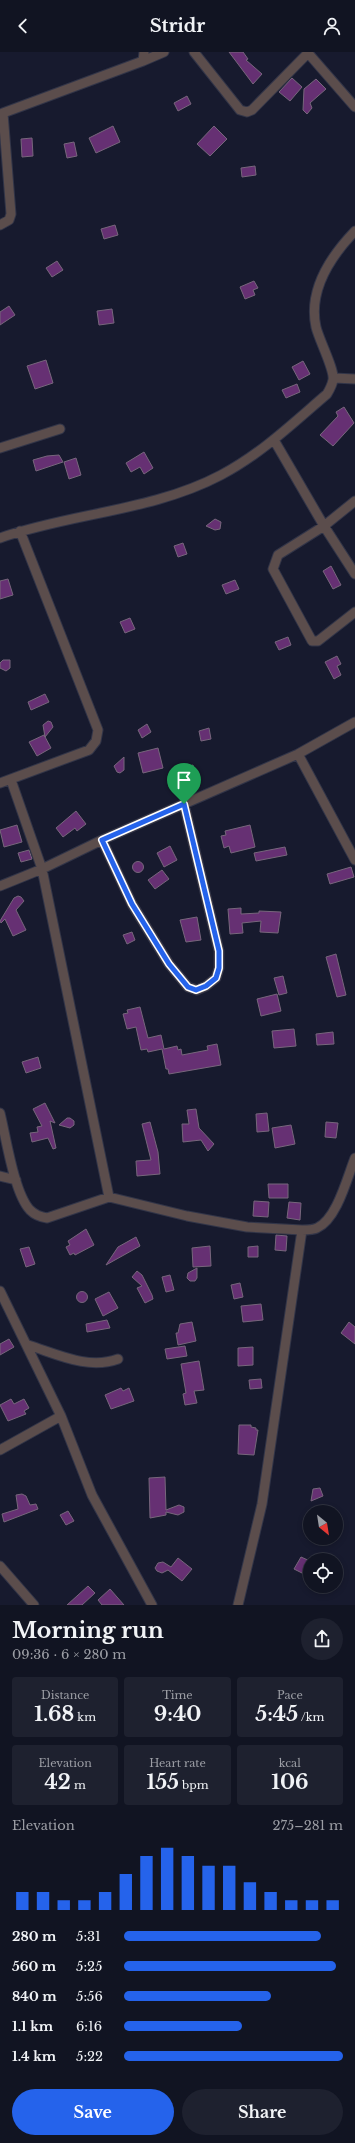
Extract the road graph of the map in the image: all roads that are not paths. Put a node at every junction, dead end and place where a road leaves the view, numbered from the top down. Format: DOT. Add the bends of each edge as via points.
graph roads {
  1 [pos="164,52"];
  2 [pos="194,52"];
  3 [pos="308,52"];
  4 [pos="144,57"];
  5 [pos="355,107"];
  6 [pos="1,113"];
  7 [pos="0,225"];
  8 [pos="355,231"];
  9 [pos="334,378"];
  10 [pos="355,379"];
  11 [pos="60,429"];
  12 [pos="274,440"];
  13 [pos="0,448"];
  14 [pos="355,501"];
  15 [pos="324,526"];
  16 [pos="20,531"];
  17 [pos="0,538"];
  18 [pos="355,574"];
  19 [pos="355,612"];
  20 [pos="355,722"];
  21 [pos="298,754"];
  22 [pos="11,780"];
  23 [pos="0,783"];
  24 [pos="184,804"];
  25 [pos="102,840"];
  26 [pos="352,846"];
  27 [pos="355,860"];
  28 [pos="42,869"];
  29 [pos="0,886"];
  30 [pos="0,1113"];
  31 [pos="355,1158"];
  32 [pos="0,1176"];
  33 [pos="16,1180"];
  34 [pos="109,1197"];
  35 [pos="302,1230"];
  36 [pos="0,1291"];
  37 [pos="28,1345"];
  38 [pos="118,1360"];
  39 [pos="61,1416"];
  40 [pos="0,1450"];
  41 [pos="0,1566"];
  42 [pos="34,1605"];
  43 [pos="152,1605"];
  44 [pos="238,1605"];
  1 -- 4 [label="street"];
  2 -- 3 [label="street" via="240,110 247,112 252,110"];
  3 -- 5 [label="street"];
  4 -- 6 [label="street"];
  6 -- 7 [label="street" via="11,214 9,220"];
  8 -- 9 [label="street" via="334,255 318,286 315,304 316,326"];
  9 -- 10 [label="street"];
  9 -- 12 [label="street" via="327,394"];
  11 -- 13 [label="street"];
  12 -- 15 [label="street"];
  12 -- 16 [label="street" via="249,459 221,475 175,494 106,513"];
  14 -- 15 [label="street"];
  15 -- 18 [label="street"];
  15 -- 19 [label="street" via="278,555 273,569 312,641 318,641"];
  16 -- 17 [label="street"];
  16 -- 22 [label="street" via="98,730 96,741 89,750"];
  20 -- 21 [label="street"];
  21 -- 24 [label="street"];
  21 -- 26 [label="street"];
  22 -- 23 [label="street"];
  22 -- 28 [label="street"];
  24 -- 25 [label="street"];
  24 -- 25 [label="street" via="219,951 216,978 206,986 196,990 188,987 169,964 132,904"];
  25 -- 28 [label="street"];
  26 -- 27 [label="street"];
  28 -- 29 [label="street"];
  28 -- 34 [label="street"];
  30 -- 33 [label="street"];
  31 -- 35 [label="street" via="332,1214 325,1223 316,1228"];
  32 -- 33 [label="street"];
  33 -- 34 [label="street" via="30,1210 38,1216 47,1218"];
  34 -- 35 [label="street" via="247,1228"];
  35 -- 44 [label="street" via="262,1504"];
  36 -- 37 [label="street"];
  37 -- 38 [label="street" via="89,1364"];
  37 -- 39 [label="street"];
  39 -- 40 [label="street"];
  39 -- 43 [label="street" via="92,1495"];
  41 -- 42 [label="street"];
}
